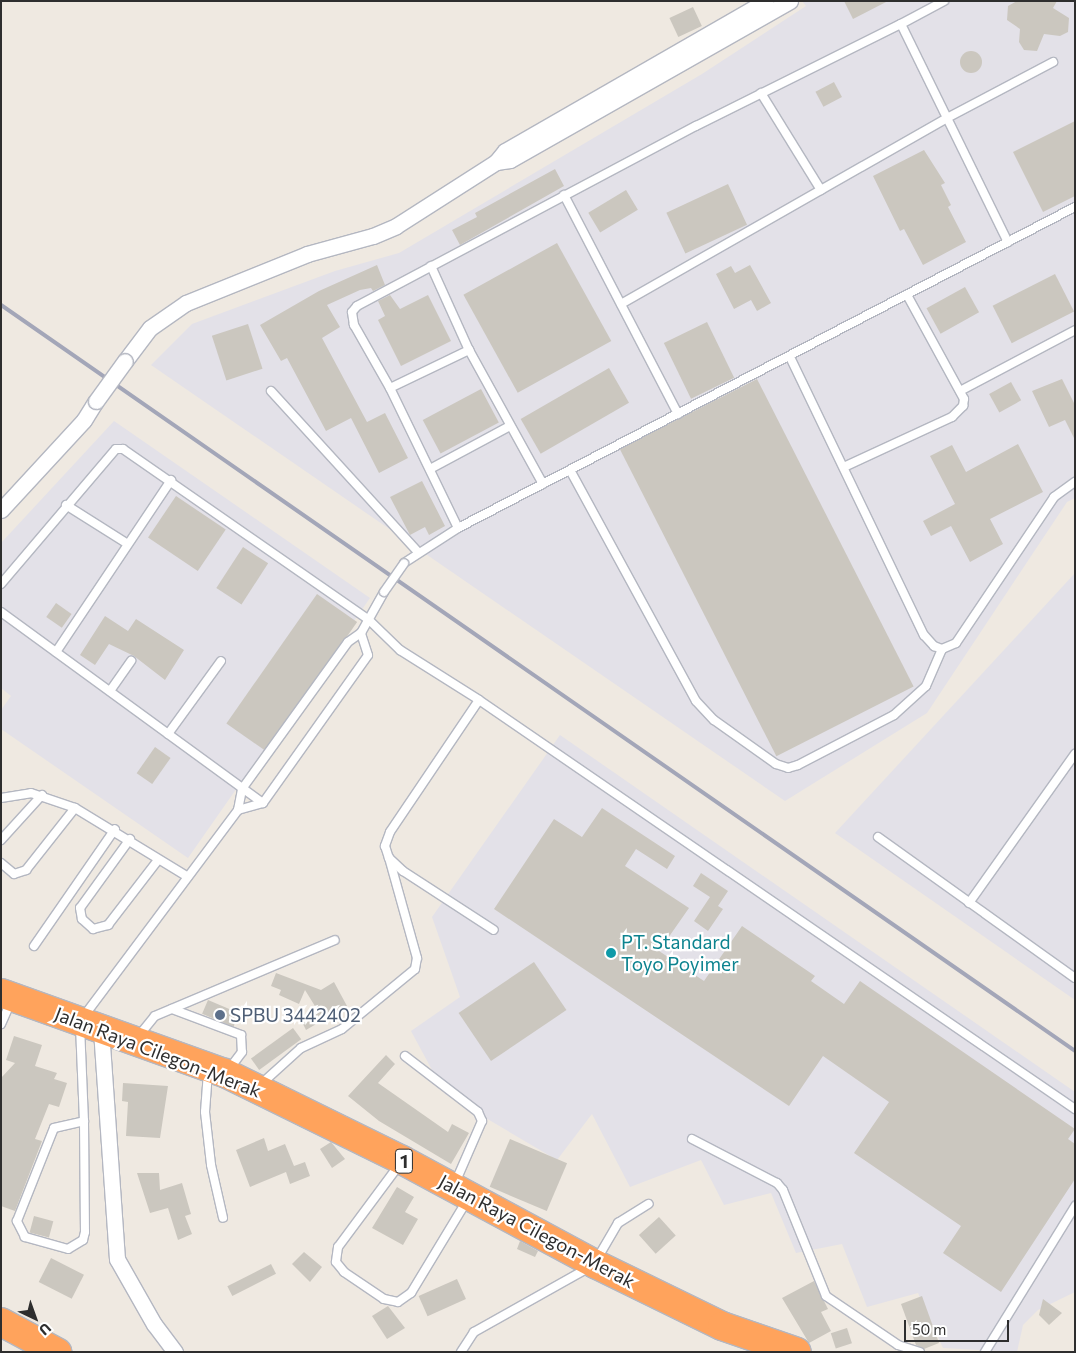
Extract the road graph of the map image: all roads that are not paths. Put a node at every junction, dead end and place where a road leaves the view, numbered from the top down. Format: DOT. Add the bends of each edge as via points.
graph roads {
  1 [pos="766,1"];
  2 [pos="790,1"];
  3 [pos="944,1"];
  4 [pos="901,24"];
  5 [pos="1053,62"];
  6 [pos="761,93"];
  7 [pos="947,118"];
  8 [pos="496,162"];
  9 [pos="821,190"];
  10 [pos="564,195"];
  11 [pos="1075,207"];
  12 [pos="1008,242"];
  13 [pos="431,266"];
  14 [pos="907,295"];
  15 [pos="621,304"];
  16 [pos="1075,330"];
  17 [pos="469,350"];
  18 [pos="790,356"];
  19 [pos="390,388"];
  20 [pos="271,391"];
  21 [pos="960,391"];
  22 [pos="678,414"];
  23 [pos="510,426"];
  24 [pos="846,466"];
  25 [pos="430,469"];
  26 [pos="570,470"];
  27 [pos="171,480"];
  28 [pos="1075,482"];
  29 [pos="543,484"];
  30 [pos="66,505"];
  31 [pos="1,510"];
  32 [pos="458,528"];
  33 [pos="126,543"];
  34 [pos="417,551"];
  35 [pos="1,584"];
  36 [pos="1,612"];
  37 [pos="368,619"];
  38 [pos="362,633"];
  39 [pos="942,650"];
  40 [pos="56,652"];
  41 [pos="221,660"];
  42 [pos="131,661"];
  43 [pos="110,691"];
  44 [pos="479,700"];
  45 [pos="168,734"];
  46 [pos="1075,754"];
  47 [pos="242,789"];
  48 [pos="42,795"];
  49 [pos="1,798"];
  50 [pos="264,803"];
  51 [pos="75,808"];
  52 [pos="238,810"];
  53 [pos="115,830"];
  54 [pos="878,837"];
  55 [pos="130,839"];
  56 [pos="1,840"];
  57 [pos="389,858"];
  58 [pos="158,860"];
  59 [pos="1,862"];
  60 [pos="188,877"];
  61 [pos="969,903"];
  62 [pos="494,930"];
  63 [pos="335,940"];
  64 [pos="34,946"];
  65 [pos="1075,978"];
  66 [pos="7,995"];
  67 [pos="172,1009"];
  68 [pos="1,1024"];
  69 [pos="90,1026"];
  70 [pos="135,1041"];
  71 [pos="405,1056"];
  72 [pos="216,1070"];
  73 [pos="257,1088"];
  74 [pos="1075,1109"];
  75 [pos="84,1121"];
  76 [pos="692,1139"];
  77 [pos="402,1160"];
  78 [pos="461,1191"];
  79 [pos="649,1204"];
  80 [pos="1075,1206"];
  81 [pos="223,1218"];
  82 [pos="595,1264"];
  83 [pos="1,1322"];
  84 [pos="57,1352"];
  85 [pos="175,1352"];
  86 [pos="461,1352"];
  87 [pos="797,1352"];
  88 [pos="920,1352"];
  89 [pos="985,1352"];
  1 -- 8 [label="street" via="505,151"];
  2 -- 8 [label="street" via="510,160"];
  3 -- 4 [label="lane"];
  4 -- 6 [label="lane"];
  4 -- 7 [label="lane"];
  5 -- 7 [label="lane"];
  6 -- 9 [label="lane"];
  6 -- 10 [label="lane"];
  7 -- 9 [label="lane"];
  7 -- 12 [label="lane"];
  8 -- 31 [label="street, bridge" via="373,236 306,254 186,303 150,328 84,420"];
  9 -- 15 [label="lane"];
  10 -- 13 [label="lane"];
  10 -- 15 [label="lane"];
  11 -- 12 [label="lane"];
  12 -- 14 [label="lane"];
  13 -- 17 [label="lane"];
  13 -- 19 [label="lane" via="357,306 352,312 354,325"];
  14 -- 18 [label="lane"];
  14 -- 21 [label="lane"];
  15 -- 22 [label="lane"];
  16 -- 21 [label="lane"];
  17 -- 19 [label="lane"];
  17 -- 23 [label="lane"];
  18 -- 22 [label="lane"];
  18 -- 24 [label="lane"];
  19 -- 25 [label="lane"];
  20 -- 34 [label="lane"];
  21 -- 24 [label="lane" via="962,406 952,417"];
  22 -- 26 [label="lane"];
  23 -- 25 [label="lane"];
  23 -- 29 [label="lane"];
  24 -- 39 [label="lane" via="924,635"];
  25 -- 32 [label="lane"];
  26 -- 29 [label="lane"];
  26 -- 39 [label="lane" via="696,701 714,720 776,764 788,768 798,765 894,715 926,686"];
  27 -- 30 [label="lane" via="123,449 116,449"];
  27 -- 33 [label="lane"];
  27 -- 37 [label="lane"];
  28 -- 39 [label="lane" via="1054,497 956,643"];
  29 -- 32 [label="lane"];
  30 -- 33 [label="lane"];
  30 -- 35 [label="lane"];
  32 -- 34 [label="lane"];
  33 -- 40 [label="lane"];
  34 -- 37 [label="lane, bridge" via="404,563"];
  36 -- 40 [label="lane"];
  37 -- 38 [label="lane"];
  37 -- 44 [label="lane" via="400,650"];
  38 -- 47 [label="lane" via="348,642"];
  38 -- 50 [label="lane" via="368,655"];
  40 -- 43 [label="lane"];
  41 -- 45 [label="lane"];
  42 -- 43 [label="lane"];
  43 -- 45 [label="lane"];
  44 -- 57 [label="lane" via="390,832 385,846"];
  44 -- 74 [label="lane"];
  45 -- 47 [label="lane"];
  46 -- 61 [label="lane"];
  47 -- 50 [label="lane"];
  47 -- 52 [label="lane"];
  48 -- 49 [label="lane" via="17,794"];
  48 -- 51 [label="lane"];
  48 -- 56 [label="lane"];
  50 -- 52 [label="lane"];
  51 -- 53 [label="lane"];
  51 -- 59 [label="lane" via="26,870 14,874"];
  52 -- 60 [label="lane"];
  53 -- 55 [label="lane"];
  53 -- 64 [label="lane"];
  54 -- 61 [label="lane"];
  55 -- 58 [label="lane"];
  55 -- 58 [label="lane" via="80,908 82,919 92,929 108,925"];
  57 -- 62 [label="lane"];
  57 -- 73 [label="lane" via="417,958 415,970 342,1029 301,1048"];
  58 -- 60 [label="lane"];
  60 -- 69 [label="lane"];
  61 -- 65 [label="lane"];
  63 -- 67 [label="lane"];
  66 -- 68 [label="lane"];
  66 -- 69 [label="highway, Jalan Raya Cilegon-Merak / 1"];
  67 -- 70 [label="lane" via="155,1016"];
  67 -- 72 [label="lane" via="242,1034 239,1057"];
  69 -- 70 [label="highway, Jalan Raya Cilegon-Merak / 1"];
  69 -- 75 [label="lane"];
  69 -- 85 [label="street" via="117,1259"];
  70 -- 72 [label="highway, Jalan Raya Cilegon-Merak / 1"];
  71 -- 78 [label="lane" via="478,1112 482,1121"];
  72 -- 73 [label="highway, Jalan Raya Cilegon-Merak / 1"];
  72 -- 81 [label="lane" via="207,1130"];
  73 -- 77 [label="highway, Jalan Raya Cilegon-Merak / 1"];
  75 -- 75 [label="lane" via="54,1128 17,1221 25,1237 68,1249 83,1240"];
  76 -- 88 [label="lane" via="776,1183 783,1190 826,1296 898,1345"];
  77 -- 78 [label="highway, Jalan Raya Cilegon-Merak / 1"];
  77 -- 78 [label="lane" via="338,1247 336,1262 344,1272 384,1299 398,1302 411,1293"];
  78 -- 82 [label="highway, Jalan Raya Cilegon-Merak / 1"];
  79 -- 82 [label="lane" via="618,1223 606,1239"];
  80 -- 89 [label="lane"];
  82 -- 86 [label="lane" via="474,1332"];
  82 -- 87 [label="highway, Jalan Raya Cilegon-Merak / 1" via="754,1341"];
  83 -- 84 [label="highway"];
}
